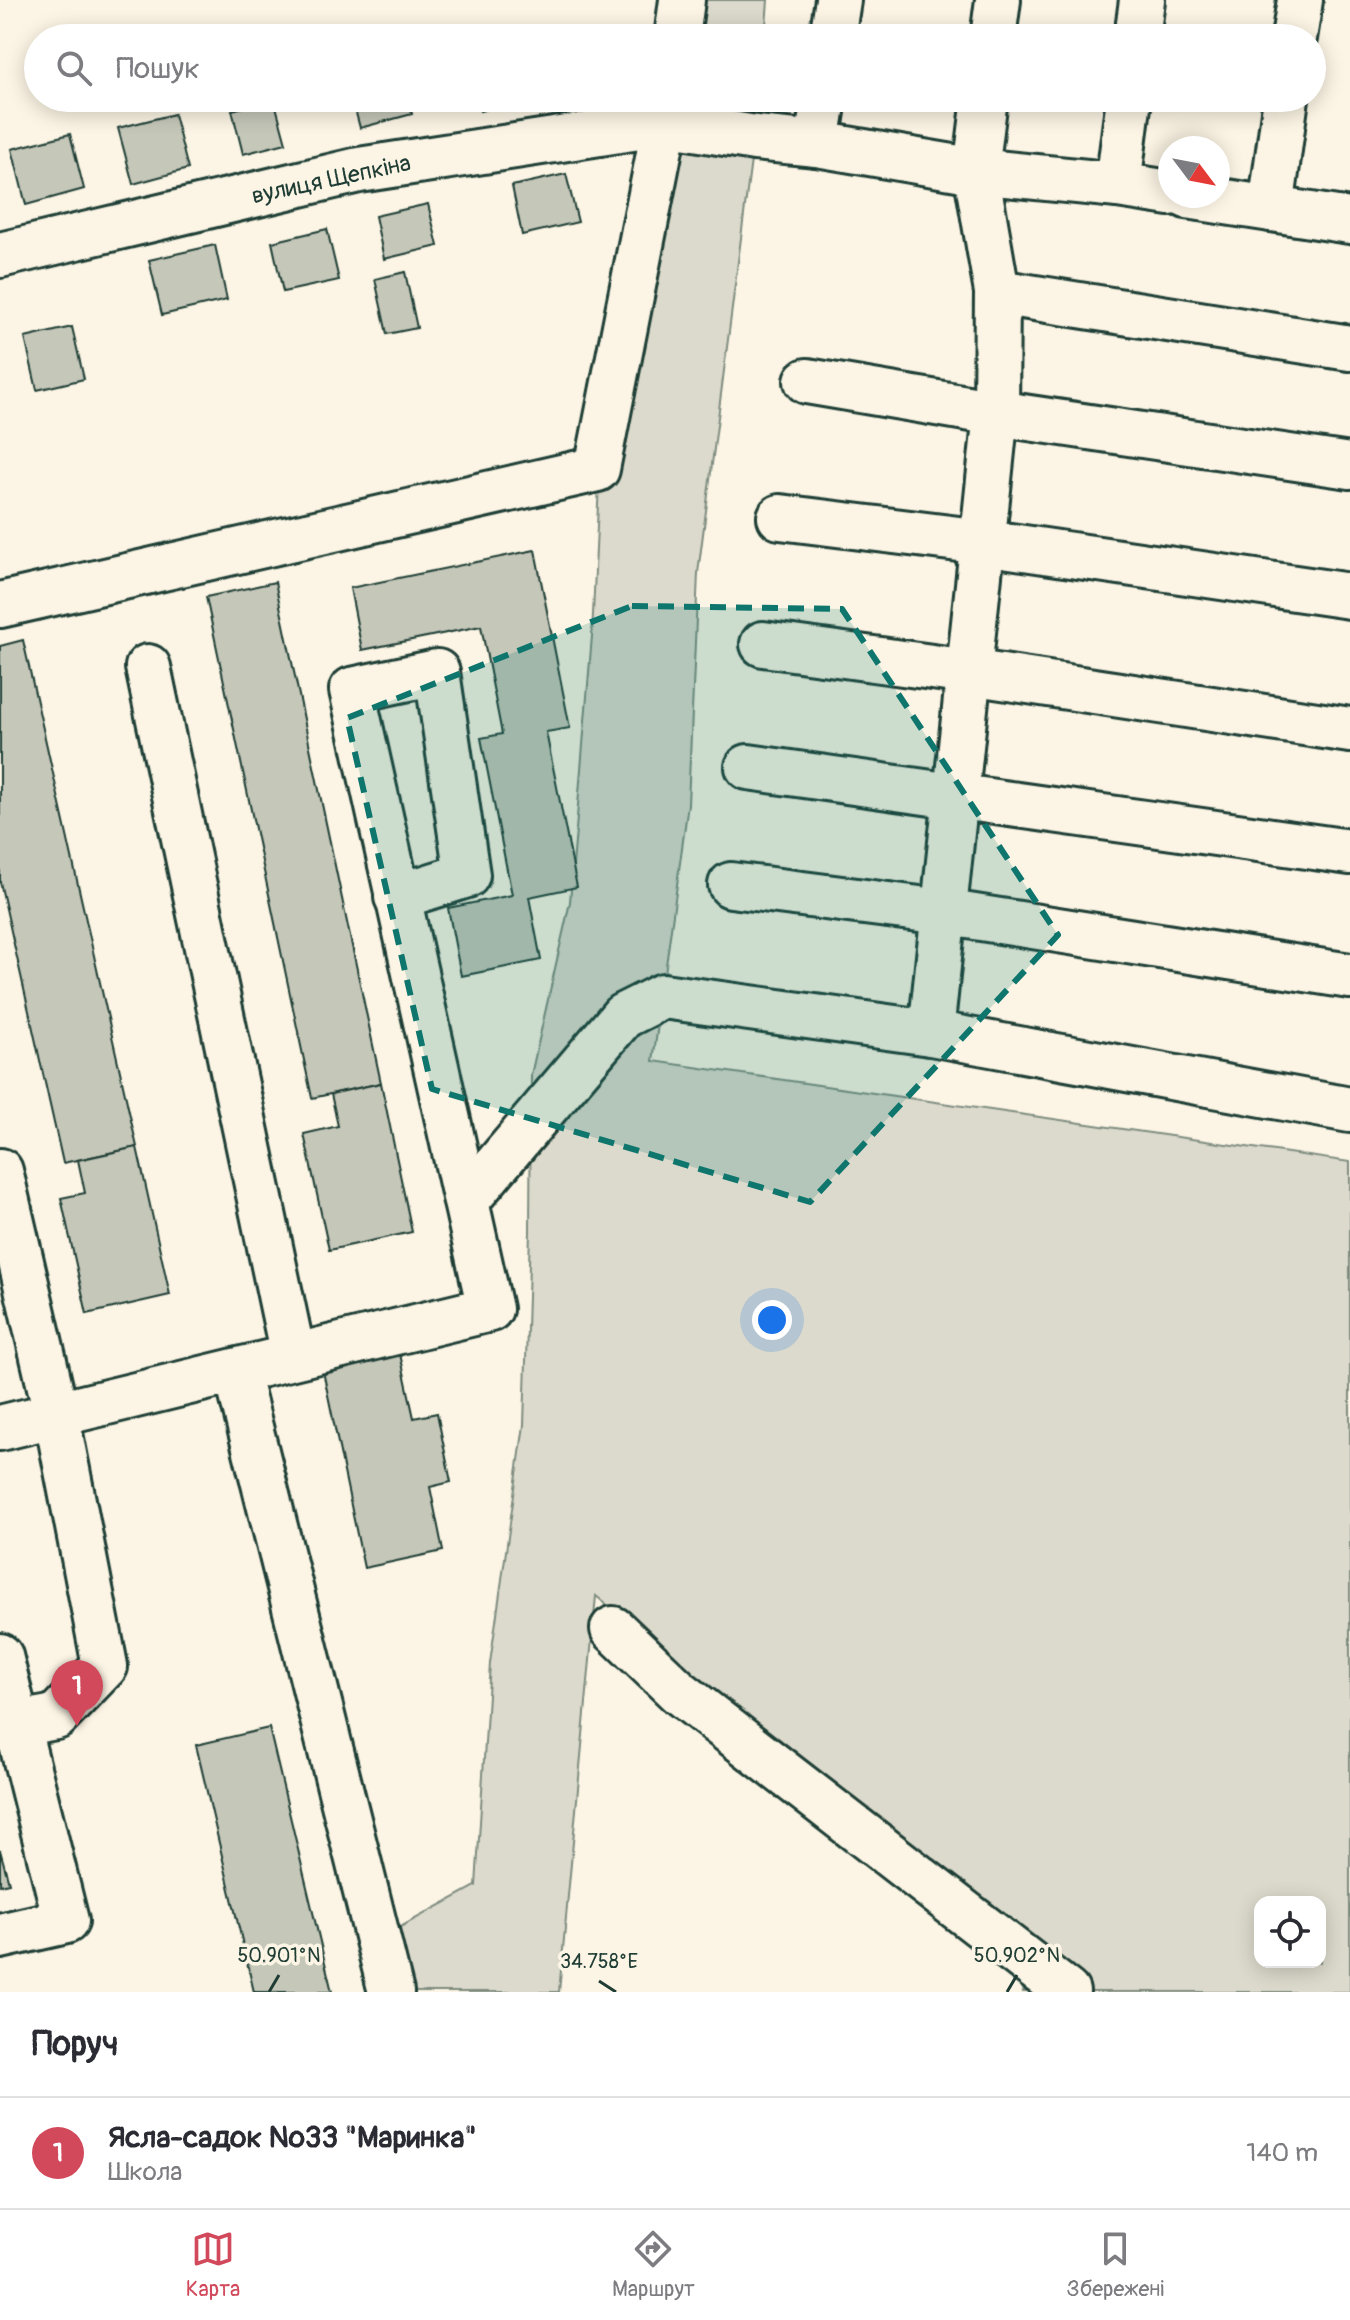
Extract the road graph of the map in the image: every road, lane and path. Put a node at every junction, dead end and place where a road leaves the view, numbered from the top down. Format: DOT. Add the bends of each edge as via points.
graph roads {
  1 [pos="682,0"];
  2 [pos="838,0"];
  3 [pos="998,0"];
  4 [pos="1142,0"];
  5 [pos="1300,0"];
  6 [pos="679,24"];
  7 [pos="834,24"];
  8 [pos="995,24"];
  9 [pos="1139,24"];
  10 [pos="1296,24"];
  11 [pos="662,112"];
  12 [pos="667,112"];
  13 [pos="670,112"];
  14 [pos="822,112"];
  15 [pos="983,112"];
  16 [pos="1127,112"];
  17 [pos="1284,112"];
  18 [pos="817,144"];
  19 [pos="976,171"];
  20 [pos="1118,185"];
  21 [pos="1158,191"];
  22 [pos="1230,203"];
  23 [pos="1271,209"];
  24 [pos="1350,221"];
  25 [pos="0,255"];
  26 [pos="997,292"];
  27 [pos="1350,348"];
  28 [pos="807,381"];
  29 [pos="996,413"];
  30 [pos="1350,466"];
  31 [pos="780,517"];
  32 [pos="983,542"];
  33 [pos="1350,596"];
  34 [pos="0,605"];
  35 [pos="763,644"];
  36 [pos="148,667"];
  37 [pos="969,672"];
  38 [pos="1350,730"];
  39 [pos="748,767"];
  40 [pos="955,798"];
  41 [pos="1350,852"];
  42 [pos="731,885"];
  43 [pos="397,897"];
  44 [pos="943,912"];
  45 [pos="1350,976"];
  46 [pos="931,1033"];
  47 [pos="1350,1110"];
  48 [pos="0,1171"];
  49 [pos="466,1201"];
  50 [pos="293,1356"];
  51 [pos="236,1371"];
  52 [pos="56,1413"];
  53 [pos="0,1428"];
  54 [pos="613,1629"];
  55 [pos="0,1656"];
  56 [pos="17,1724"];
  57 [pos="0,1936"];
  58 [pos="391,1992"];
  59 [pos="1067,1992"];
  1 -- 6 [label="street"];
  2 -- 7 [label="street"];
  3 -- 8 [label="street"];
  4 -- 9 [label="street"];
  5 -- 10 [label="street"];
  11 -- 25 [label="street, вулиця Щепкіна" via="359,170"];
  12 -- 34 [label="street" via="597,469"];
  13 -- 18 [label="street, вулиця Щепкіна" via="755,138"];
  14 -- 18 [label="street"];
  15 -- 19 [label="street"];
  16 -- 20 [label="street"];
  17 -- 23 [label="street"];
  18 -- 19 [label="street, вулиця Щепкіна"];
  19 -- 20 [label="street, вулиця Щепкіна"];
  19 -- 26 [label="street"];
  20 -- 21 [label="street, вулиця Щепкіна"];
  22 -- 23 [label="street"];
  23 -- 24 [label="street"];
  26 -- 27 [label="street"];
  26 -- 29 [label="street"];
  28 -- 29 [label="street"];
  29 -- 30 [label="street"];
  29 -- 32 [label="street"];
  31 -- 32 [label="street"];
  32 -- 33 [label="street"];
  32 -- 37 [label="street"];
  35 -- 37 [label="street"];
  36 -- 50 [label="street"];
  37 -- 38 [label="street"];
  37 -- 40 [label="street"];
  39 -- 40 [label="street"];
  40 -- 41 [label="street"];
  40 -- 44 [label="street"];
  42 -- 44 [label="street"];
  43 -- 43 [label="street" via="467,875 437,672 352,690"];
  43 -- 49 [label="street"];
  44 -- 45 [label="street"];
  44 -- 46 [label="street"];
  46 -- 47 [label="street"];
  46 -- 49 [label="street" via="663,996 623,1016"];
  48 -- 52 [label="street"];
  49 -- 50 [label="street" via="490,1309"];
  50 -- 51 [label="street"];
  51 -- 52 [label="street"];
  51 -- 58 [label="street"];
  52 -- 53 [label="street"];
  52 -- 56 [label="street" via="105,1666 56,1717"];
  54 -- 59 [label="street" via="679,1692"];
  55 -- 56 [label="street"];
  56 -- 57 [label="street" via="66,1921"];
}
